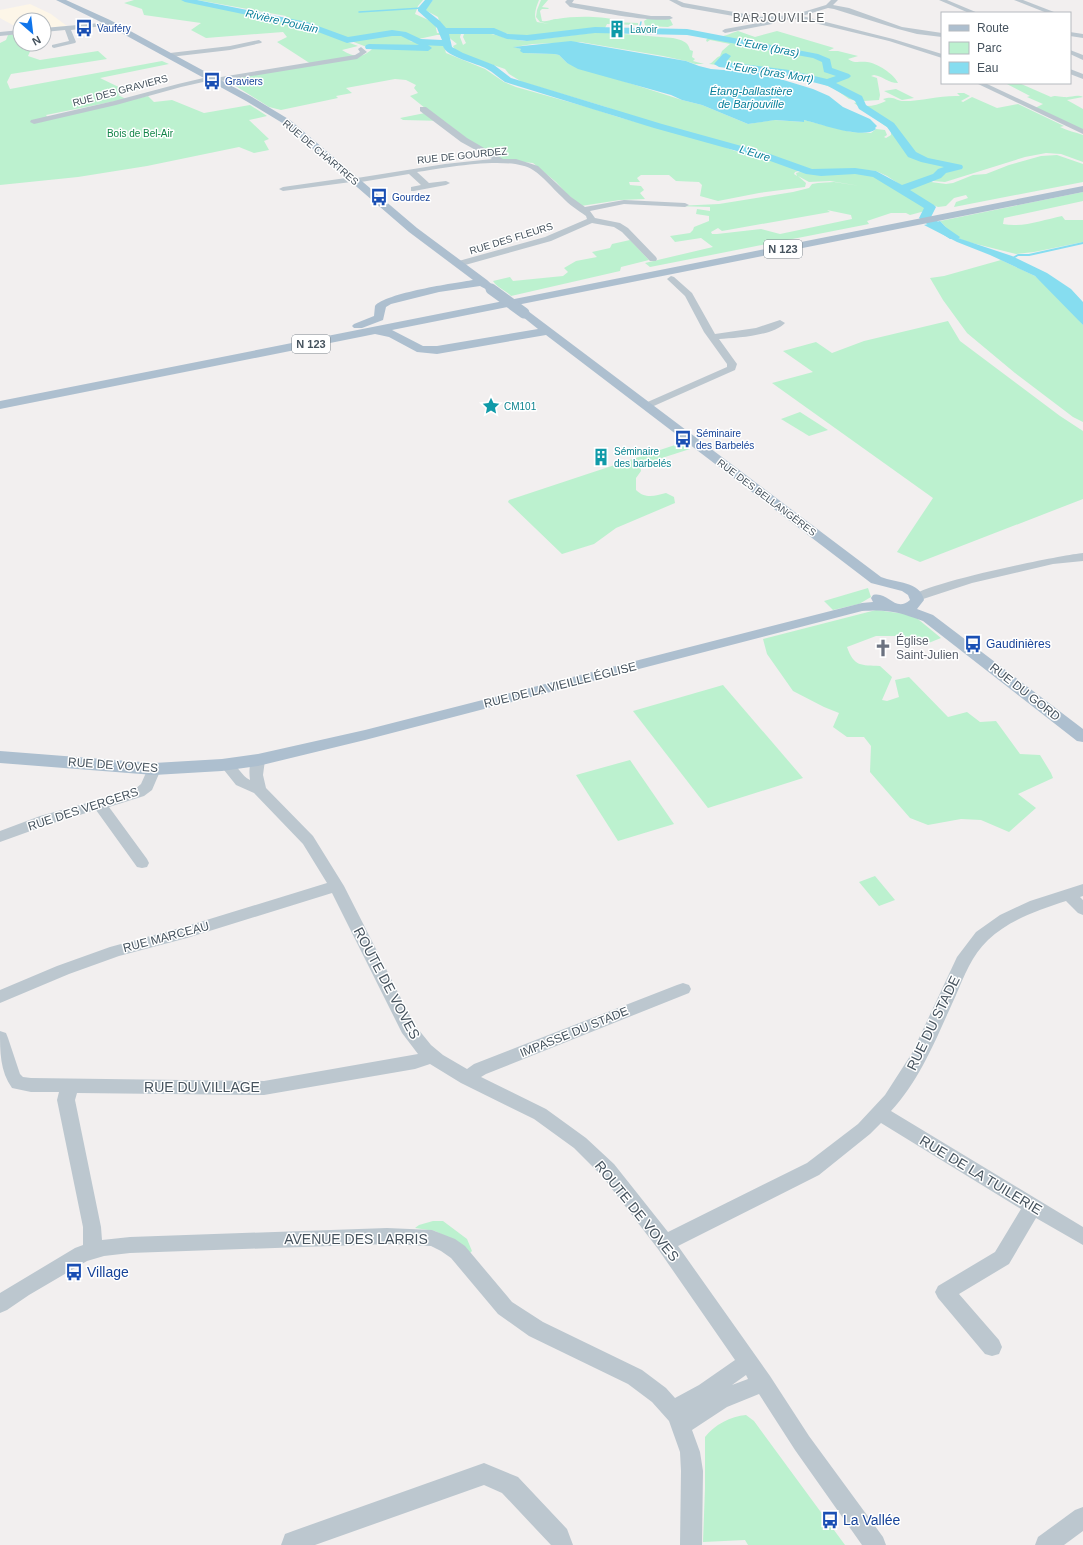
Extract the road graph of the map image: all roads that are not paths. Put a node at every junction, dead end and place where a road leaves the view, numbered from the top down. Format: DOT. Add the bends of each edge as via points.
graph roads {
  1 [pos="60,0"];
  2 [pos="571,0"];
  3 [pos="672,0"];
  4 [pos="834,0"];
  5 [pos="942,0"];
  6 [pos="1017,0"];
  7 [pos="1035,0"];
  8 [pos="1028,4"];
  9 [pos="828,6"];
  10 [pos="679,9"];
  11 [pos="765,12"];
  12 [pos="972,12"];
  13 [pos="1048,12"];
  14 [pos="788,17"];
  15 [pos="103,24"];
  16 [pos="67,28"];
  17 [pos="52,29"];
  18 [pos="725,31"];
  19 [pos="12,33"];
  20 [pos="0,34"];
  21 [pos="930,34"];
  22 [pos="1071,34"];
  23 [pos="941,35"];
  24 [pos="1083,36"];
  25 [pos="891,40"];
  26 [pos="258,42"];
  27 [pos="54,46"];
  28 [pos="361,49"];
  29 [pos="1071,52"];
  30 [pos="170,55"];
  31 [pos="941,56"];
  32 [pos="1083,58"];
  33 [pos="213,79"];
  34 [pos="981,84"];
  35 [pos="423,109"];
  36 [pos="34,122"];
  37 [pos="1083,132"];
  38 [pos="501,161"];
  39 [pos="412,172"];
  40 [pos="354,180"];
  41 [pos="446,183"];
  42 [pos="1083,184"];
  43 [pos="427,186"];
  44 [pos="283,189"];
  45 [pos="414,189"];
  46 [pos="1083,189"];
  47 [pos="685,205"];
  48 [pos="978,208"];
  49 [pos="583,210"];
  50 [pos="591,220"];
  51 [pos="653,259"];
  52 [pos="458,264"];
  53 [pos="619,279"];
  54 [pos="671,279"];
  55 [pos="483,282"];
  56 [pos="381,313"];
  57 [pos="524,313"];
  58 [pos="421,316"];
  59 [pos="442,318"];
  60 [pos="780,323"];
  61 [pos="544,328"];
  62 [pos="365,333"];
  63 [pos="310,337"];
  64 [pos="713,337"];
  65 [pos="404,340"];
  66 [pos="0,400"];
  67 [pos="0,405"];
  68 [pos="647,406"];
  69 [pos="1083,556"];
  70 [pos="883,592"];
  71 [pos="915,598"];
  72 [pos="1083,737"];
  73 [pos="0,757"];
  74 [pos="258,760"];
  75 [pos="227,765"];
  76 [pos="154,769"];
  77 [pos="259,790"];
  78 [pos="100,805"];
  79 [pos="0,837"];
  80 [pos="142,863"];
  81 [pos="336,886"];
  82 [pos="1076,892"];
  83 [pos="1083,909"];
  84 [pos="683,989"];
  85 [pos="0,997"];
  86 [pos="0,1038"];
  87 [pos="432,1056"];
  88 [pos="467,1078"];
  89 [pos="70,1086"];
  90 [pos="879,1113"];
  91 [pos="1033,1206"];
  92 [pos="1083,1237"];
  93 [pos="665,1243"];
  94 [pos="93,1251"];
  95 [pos="0,1304"];
  96 [pos="992,1348"];
  97 [pos="748,1362"];
  98 [pos="763,1383"];
  99 [pos="677,1416"];
  100 [pos="1083,1518"];
  101 [pos="292,1545"];
  102 [pos="562,1545"];
  103 [pos="691,1545"];
  104 [pos="875,1545"];
  105 [pos="1046,1545"];
  1 -- 15 [label="main road, RUE DE CHARTRES"];
  2 -- 10 [label="street" via="568,2 570,5 669,20"];
  3 -- 10 [label="street"];
  4 -- 9 [label="street"];
  5 -- 12 [label="street"];
  6 -- 8 [label="street"];
  7 -- 8 [label="street"];
  8 -- 13 [label="street"];
  9 -- 14 [label="street"];
  9 -- 21 [label="street"];
  10 -- 14 [label="street" via="762,19"];
  11 -- 14 [label="street"];
  14 -- 18 [label="street" via="759,26"];
  14 -- 25 [label="street" via="816,21"];
  15 -- 16 [label="street"];
  15 -- 30 [label="main road, RUE DE CHARTRES"];
  16 -- 17 [label="street"];
  16 -- 27 [label="street" via="73,42"];
  19 -- 20 [label="street"];
  21 -- 23 [label="street"];
  21 -- 25 [label="street"];
  22 -- 24 [label="street"];
  25 -- 31 [label="street"];
  26 -- 30 [label="street"];
  28 -- 33 [label="street, RUE DES GRAVIERS" via="364,52 357,57"];
  29 -- 32 [label="street"];
  30 -- 33 [label="main road, RUE DE CHARTRES"];
  33 -- 36 [label="street, RUE DES GRAVIERS"];
  33 -- 40 [label="main road, RUE DE CHARTRES" via="286,122"];
  34 -- 37 [label="street"];
  35 -- 38 [label="street" via="464,140"];
  38 -- 39 [label="street, RUE DE GOURDEZ"];
  38 -- 49 [label="street, RUE DE GOURDEZ" via="529,164 545,175 568,199"];
  39 -- 40 [label="street, RUE DE GOURDEZ"];
  39 -- 43 [label="street"];
  40 -- 44 [label="street, RUE DE GOURDEZ"];
  40 -- 52 [label="main road, RUE DE CHARTRES" via="412,230"];
  41 -- 43 [label="street"];
  42 -- 48 [label="main road, N 123"];
  43 -- 45 [label="street"];
  46 -- 48 [label="main road, N 123"];
  47 -- 49 [label="street" via="624,202"];
  48 -- 53 [label="main road, N 123"];
  49 -- 50 [label="street, RUE DE GOURDEZ" via="590,215"];
  50 -- 51 [label="street" via="617,225 625,230"];
  50 -- 52 [label="street, RUE DES FLEURS" via="548,240"];
  52 -- 55 [label="main road, RUE DE CHARTRES"];
  53 -- 58 [label="main road, N 123"];
  53 -- 59 [label="main road, N 123"];
  54 -- 64 [label="street" via="689,295"];
  55 -- 56 [label="main road" via="439,289 387,302 381,306"];
  55 -- 57 [label="main road, RUE DE CHARTRES, bridge"];
  56 -- 58 [label="main road" via="395,317"];
  56 -- 63 [label="main road" via="374,321"];
  57 -- 61 [label="main road, RUE DES BELLANGÈRES"];
  58 -- 63 [label="main road, N 123"];
  59 -- 62 [label="main road, N 123"];
  59 -- 65 [label="main road" via="408,328"];
  60 -- 64 [label="street" via="762,330"];
  61 -- 65 [label="main road" via="437,350 420,350"];
  61 -- 68 [label="main road, RUE DES BELLANGÈRES"];
  62 -- 65 [label="main road" via="384,332"];
  62 -- 67 [label="main road, N 123"];
  63 -- 66 [label="main road, N 123"];
  64 -- 68 [label="street" via="732,364 732,368"];
  68 -- 70 [label="main road, RUE DES BELLANGÈRES"];
  69 -- 71 [label="street" via="1057,560"];
  70 -- 71 [label="main road"];
  70 -- 71 [label="main road"];
  70 -- 74 [label="main road, RUE DE LA VIEILLE ÉGLISE" via="862,607"];
  71 -- 72 [label="main road, RUE DU GORD" via="928,618"];
  73 -- 76 [label="main road, RUE DE VOVES"];
  74 -- 75 [label="main road, RUE DE VOVES"];
  74 -- 77 [label="street" via="256,775"];
  75 -- 76 [label="main road, RUE DE VOVES"];
  75 -- 77 [label="street" via="241,782"];
  76 -- 78 [label="street, RUE DES VERGERS" via="147,787 139,793"];
  77 -- 81 [label="street" via="308,840"];
  78 -- 79 [label="street, RUE DES VERGERS" via="45,820"];
  78 -- 80 [label="street"];
  81 -- 85 [label="street, RUE MARCEAU" via="188,932 116,951"];
  81 -- 87 [label="street, ROUTE DE VOVES" via="408,1028"];
  82 -- 83 [label="street"];
  82 -- 90 [label="street, RUE DU STADE" via="1035,905 1005,919 982,936 965,956 919,1057"];
  84 -- 88 [label="street, IMPASSE DU STADE" via="480,1070"];
  86 -- 89 [label="street, RUE DU VILLAGE" via="9,1068 18,1082"];
  87 -- 88 [label="street, ROUTE DE VOVES"];
  87 -- 89 [label="street, RUE DU VILLAGE" via="415,1062 264,1088"];
  88 -- 93 [label="street, ROUTE DE VOVES" via="540,1114 580,1143 608,1170"];
  89 -- 94 [label="street" via="66,1100 92,1227"];
  90 -- 91 [label="street, RUE DE LA TUILERIE"];
  90 -- 93 [label="street, RUE DU STADE" via="813,1169"];
  91 -- 92 [label="street, RUE DE LA TUILERIE"];
  91 -- 96 [label="street" via="1002,1258 945,1292"];
  93 -- 97 [label="street, ROUTE DE VOVES"];
  94 -- 95 [label="street, AVENUE DES LARRIS" via="82,1254"];
  94 -- 99 [label="street, AVENUE DES LARRIS" via="130,1245 387,1236 432,1238 458,1252 505,1308 536,1329 635,1377 659,1395"];
  97 -- 98 [label="street, ROUTE DE VOVES"];
  97 -- 99 [label="street"];
  98 -- 99 [label="street"];
  98 -- 104 [label="street, ROUTE DE VOVES" via="802,1443"];
  99 -- 103 [label="street" via="690,1452"];
  100 -- 105 [label="street"];
  101 -- 102 [label="street" via="293,1542 484,1474 510,1485 559,1537"];
}
